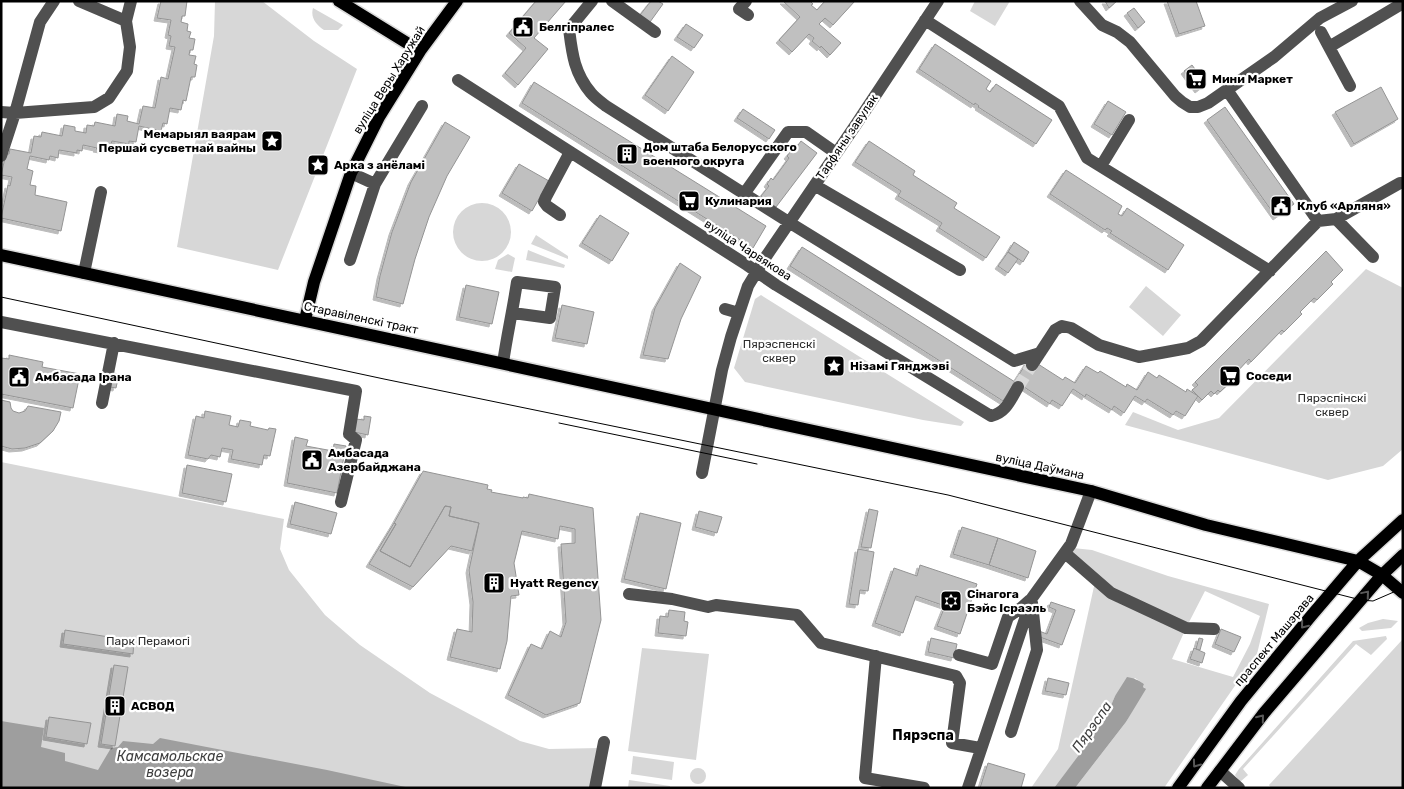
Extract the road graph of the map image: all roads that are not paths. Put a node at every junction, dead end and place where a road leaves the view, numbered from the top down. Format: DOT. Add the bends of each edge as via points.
graph roads {
  1 [pos="54,1"];
  2 [pos="79,1"];
  3 [pos="131,1"];
  4 [pos="340,1"];
  5 [pos="458,1"];
  6 [pos="592,1"];
  7 [pos="612,1"];
  8 [pos="938,1"];
  9 [pos="1080,1"];
  10 [pos="1352,1"];
  11 [pos="1403,3"];
  12 [pos="925,20"];
  13 [pos="126,21"];
  14 [pos="655,32"];
  15 [pos="1321,32"];
  16 [pos="1329,47"];
  17 [pos="420,51"];
  18 [pos="458,80"];
  19 [pos="1350,86"];
  20 [pos="1227,90"];
  21 [pos="422,106"];
  22 [pos="1,112"];
  23 [pos="15,112"];
  24 [pos="1129,120"];
  25 [pos="570,152"];
  26 [pos="836,153"];
  27 [pos="1,156"];
  28 [pos="1101,166"];
  29 [pos="351,173"];
  30 [pos="1403,183"];
  31 [pos="375,184"];
  32 [pos="815,184"];
  33 [pos="101,192"];
  34 [pos="744,194"];
  35 [pos="560,215"];
  36 [pos="1336,220"];
  37 [pos="1318,221"];
  38 [pos="790,222"];
  39 [pos="1,255"];
  40 [pos="1373,257"];
  41 [pos="350,260"];
  42 [pos="960,270"];
  43 [pos="1270,271"];
  44 [pos="757,272"];
  45 [pos="84,273"];
  46 [pos="725,309"];
  47 [pos="513,312"];
  48 [pos="738,313"];
  49 [pos="305,320"];
  50 [pos="1,322"];
  51 [pos="114,343"];
  52 [pos="1040,353"];
  53 [pos="502,363"];
  54 [pos="1032,365"];
  55 [pos="1018,387"];
  56 [pos="102,403"];
  57 [pos="714,409"];
  58 [pos="702,473"];
  59 [pos="1091,491"];
  60 [pos="341,502"];
  61 [pos="1403,520"];
  62 [pos="1065,553"];
  63 [pos="1403,555"];
  64 [pos="1358,561"];
  65 [pos="1382,575"];
  66 [pos="1403,593"];
  67 [pos="629,594"];
  68 [pos="1032,598"];
  69 [pos="1214,630"];
  70 [pos="959,655"];
  71 [pos="876,656"];
  72 [pos="1011,732"];
  73 [pos="604,742"];
  74 [pos="980,748"];
  75 [pos="1218,773"];
  76 [pos="595,788"];
  77 [pos="924,788"];
  78 [pos="968,788"];
  79 [pos="1178,788"];
  80 [pos="1207,788"];
  81 [pos="1232,788"];
  82 [pos="1239,788"];
  1 -- 23 [label="street" via="40,22"];
  2 -- 13 [label="street"];
  3 -- 13 [label="street"];
  4 -- 17 [label="main road"];
  5 -- 17 [label="main road, вуліца Веры Харужай"];
  6 -- 34 [label="street" via="570,28 573,60 591,94"];
  7 -- 14 [label="street"];
  8 -- 12 [label="street, Тарфяны завулак"];
  9 -- 20 [label="street" via="1102,25 1130,42 1175,96 1190,107 1198,107"];
  10 -- 20 [label="street" via="1320,18 1274,58"];
  11 -- 16 [label="street"];
  12 -- 26 [label="street, Тарфяны завулак"];
  12 -- 28 [label="street" via="1058,106 1086,158"];
  13 -- 23 [label="street" via="130,47 127,71 109,98 94,107"];
  15 -- 16 [label="street"];
  16 -- 19 [label="street"];
  17 -- 29 [label="main road, вуліца Веры Харужай" via="379,117"];
  18 -- 25 [label="street, вуліца Чарвякова"];
  20 -- 37 [label="street"];
  21 -- 31 [label="street"];
  22 -- 23 [label="street"];
  23 -- 27 [label="street"];
  24 -- 28 [label="street"];
  25 -- 35 [label="street" via="544,202"];
  25 -- 44 [label="street, вуліца Чарвякова"];
  26 -- 32 [label="street, Тарфяны завулак"];
  26 -- 34 [label="street" via="806,132 788,132"];
  28 -- 43 [label="street"];
  29 -- 31 [label="street"];
  29 -- 49 [label="main road, вуліца Веры Харужай" via="314,282"];
  30 -- 36 [label="street"];
  31 -- 41 [label="street"];
  32 -- 38 [label="street, Тарфяны завулак"];
  32 -- 42 [label="street"];
  33 -- 45 [label="street"];
  34 -- 38 [label="street"];
  36 -- 37 [label="street"];
  36 -- 40 [label="street"];
  37 -- 43 [label="street"];
  38 -- 44 [label="street, Тарфяны завулак"];
  38 -- 52 [label="street" via="1014,361"];
  39 -- 45 [label="main road, Старавіленскі тракт"];
  43 -- 52 [label="street" via="1201,341 1188,348 1139,357 1099,345 1062,326 1055,330"];
  44 -- 48 [label="street, Тарфяны завулак"];
  44 -- 55 [label="street, вуліца Чарвякова" via="991,416 1004,409"];
  45 -- 49 [label="main road, Старавіленскі тракт"];
  46 -- 48 [label="street"];
  47 -- 53 [label="street"];
  48 -- 57 [label="street, Тарфяны завулак"];
  49 -- 53 [label="main road, Старавіленскі тракт"];
  50 -- 51 [label="street"];
  51 -- 56 [label="street"];
  51 -- 60 [label="street" via="356,391 349,434 356,440"];
  52 -- 54 [label="street"];
  53 -- 57 [label="main road, Старавіленскі тракт"];
  57 -- 58 [label="street, Тарфяны завулак"];
  57 -- 59 [label="main road, вуліца Даўмана"];
  59 -- 62 [label="street"];
  59 -- 64 [label="main road, вуліца Даўмана" via="1206,525"];
  61 -- 64 [label="main road, праспект Машэрава"];
  62 -- 68 [label="street"];
  62 -- 69 [label="street" via="1110,594 1186,628"];
  63 -- 65 [label="main road"];
  64 -- 65 [label="main road, вуліца Даўмана"];
  64 -- 79 [label="main road, праспект Машэрава, one-way" via="1241,701"];
  65 -- 66 [label="main road, вуліца Даўмана"];
  75 -- 65 [label="main road, one-way" via="1264,713"];
  67 -- 71 [label="street" via="797,615 821,643"];
  68 -- 70 [label="street" via="1008,617 992,664"];
  68 -- 72 [label="street" via="1037,650"];
  68 -- 74 [label="street"];
  71 -- 74 [label="street" via="956,676 960,683 952,743"];
  71 -- 77 [label="street" via="865,778"];
  73 -- 76 [label="street"];
  74 -- 78 [label="street"];
  75 -- 80 [label="main road"];
  75 -- 81 [label="street"];
  75 -- 82 [label="street"];
}
